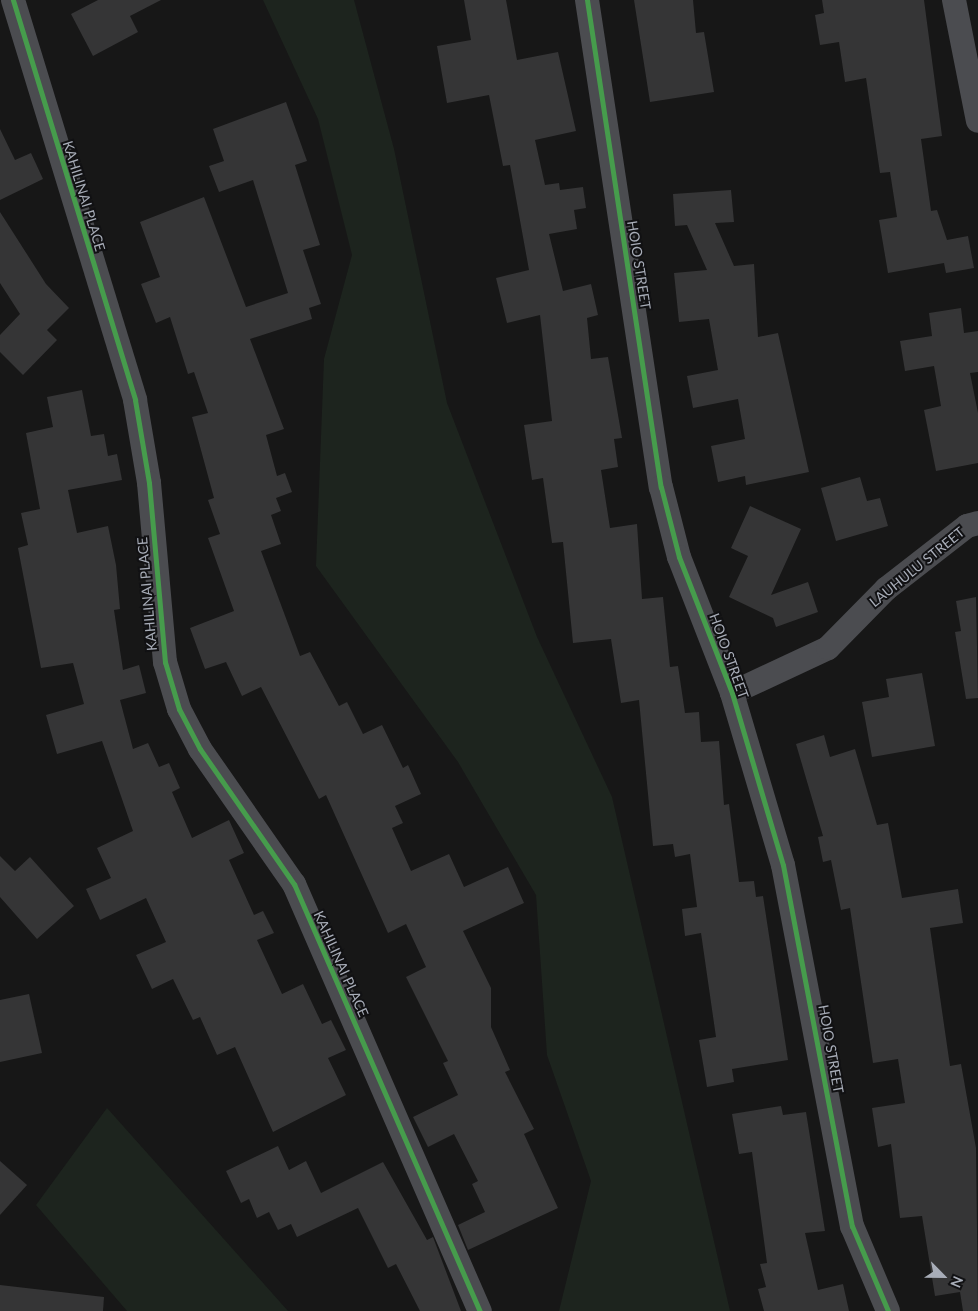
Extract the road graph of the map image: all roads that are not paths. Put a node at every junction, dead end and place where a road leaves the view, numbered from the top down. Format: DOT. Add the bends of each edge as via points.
graph roads {
  1 [pos="13,0"];
  2 [pos="587,0"];
  3 [pos="954,0"];
  4 [pos="978,121"];
  5 [pos="978,523"];
  6 [pos="732,693"];
  7 [pos="480,1311"];
  8 [pos="888,1311"];
  1 -- 7 [label="street, KAHILINAI PLACE" via="135,400 149,483 165,662 179,710 200,749 294,884"];
  2 -- 6 [label="street, HOIO STREET" via="661,487 679,557"];
  3 -- 4 [label="street"];
  5 -- 6 [label="street, LAUHULU STREET" via="967,526 886,589 828,648"];
  6 -- 8 [label="street, HOIO STREET" via="783,865 852,1226"];
}
